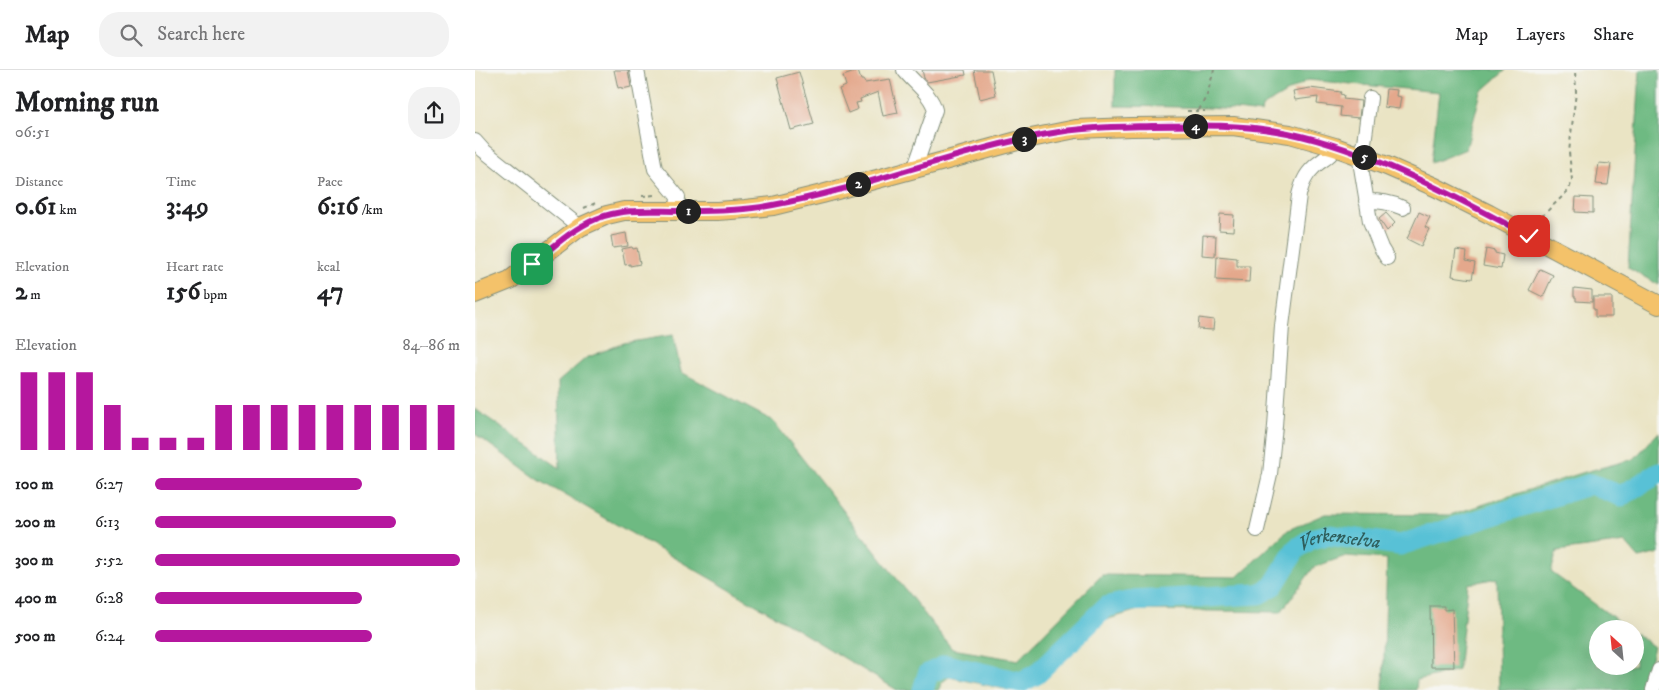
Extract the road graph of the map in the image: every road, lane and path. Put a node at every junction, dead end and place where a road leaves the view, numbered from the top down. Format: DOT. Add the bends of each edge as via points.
graph roads {
  1 [pos="637,70"];
  2 [pos="904,70"];
  3 [pos="1214,70"];
  4 [pos="1575,70"];
  5 [pos="1370,98"];
  6 [pos="1199,110"];
  7 [pos="1180,111"];
  8 [pos="1208,111"];
  9 [pos="475,141"];
  10 [pos="1335,147"];
  11 [pos="1359,155"];
  12 [pos="915,167"];
  13 [pos="639,196"];
  14 [pos="1366,201"];
  15 [pos="599,202"];
  16 [pos="678,204"];
  17 [pos="1403,208"];
  18 [pos="574,222"];
  19 [pos="1529,236"];
  20 [pos="1387,258"];
  21 [pos="475,294"];
  22 [pos="1659,305"];
  23 [pos="1257,530"];
  24 [pos="1659,670"];
  25 [pos="1653,690"];
  1 -- 16 [label="street" via="655,169"];
  2 -- 12 [label="street" via="933,101 935,110"];
  3 -- 6 [label="path"];
  4 -- 19 [label="path" via="1576,92 1569,152 1572,180 1569,190 1535,224"];
  5 -- 11 [label="street" via="1364,143"];
  6 -- 7 [label="path"];
  6 -- 8 [label="path"];
  9 -- 18 [label="street"];
  10 -- 11 [label="main road"];
  10 -- 12 [label="main road" via="1290,134 1233,126 1076,129"];
  10 -- 23 [label="street" via="1303,180 1299,196 1282,326 1270,474"];
  11 -- 14 [label="street"];
  11 -- 19 [label="main road" via="1435,187"];
  12 -- 16 [label="main road" via="773,206 745,209"];
  13 -- 16 [label="path"];
  14 -- 17 [label="street" via="1381,201"];
  14 -- 20 [label="street" via="1375,236"];
  15 -- 18 [label="path" via="592,204"];
  16 -- 18 [label="main road"];
  18 -- 21 [label="main road" via="511,280"];
  19 -- 22 [label="main road"];
  24 -- 25 [label="street"];
}
